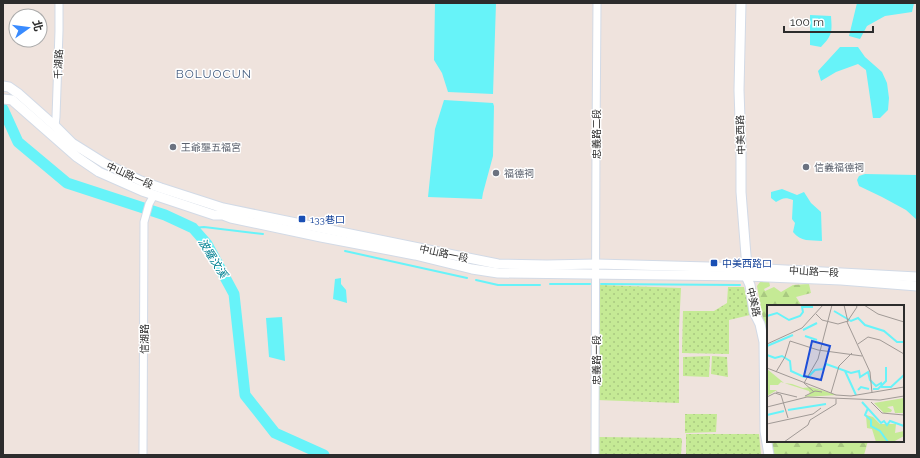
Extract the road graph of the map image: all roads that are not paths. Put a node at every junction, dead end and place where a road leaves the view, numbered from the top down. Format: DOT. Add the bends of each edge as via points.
graph roads {
  1 [pos="59,3"];
  2 [pos="597,3"];
  3 [pos="741,3"];
  4 [pos="6,87"];
  5 [pos="7,99"];
  6 [pos="54,126"];
  7 [pos="154,195"];
  8 [pos="596,269"];
  9 [pos="747,272"];
  10 [pos="914,281"];
  11 [pos="143,455"];
  12 [pos="596,455"];
  13 [pos="769,455"];
  1 -- 6 [label="street, 千湖路"];
  2 -- 8 [label="street, 忠義路二段"];
  3 -- 9 [label="street, 中美西路" via="738,90 741,192"];
  4 -- 6 [label="street, 中山路一段"];
  5 -- 7 [label="street, 中山路一段" via="99,172"];
  6 -- 8 [label="street, 中山路一段" via="72,143 104,163 142,181 223,208 498,264"];
  7 -- 8 [label="street, 中山路一段" via="214,215 415,255 472,269 498,273"];
  7 -- 11 [label="street, 信湖路" via="144,222"];
  8 -- 9 [label="street, 中山路一段"];
  8 -- 12 [label="street, 忠義路一段"];
  9 -- 10 [label="street, 中山路一段"];
  9 -- 13 [label="street, 中美路" via="754,312 764,342 765,432"];
}
